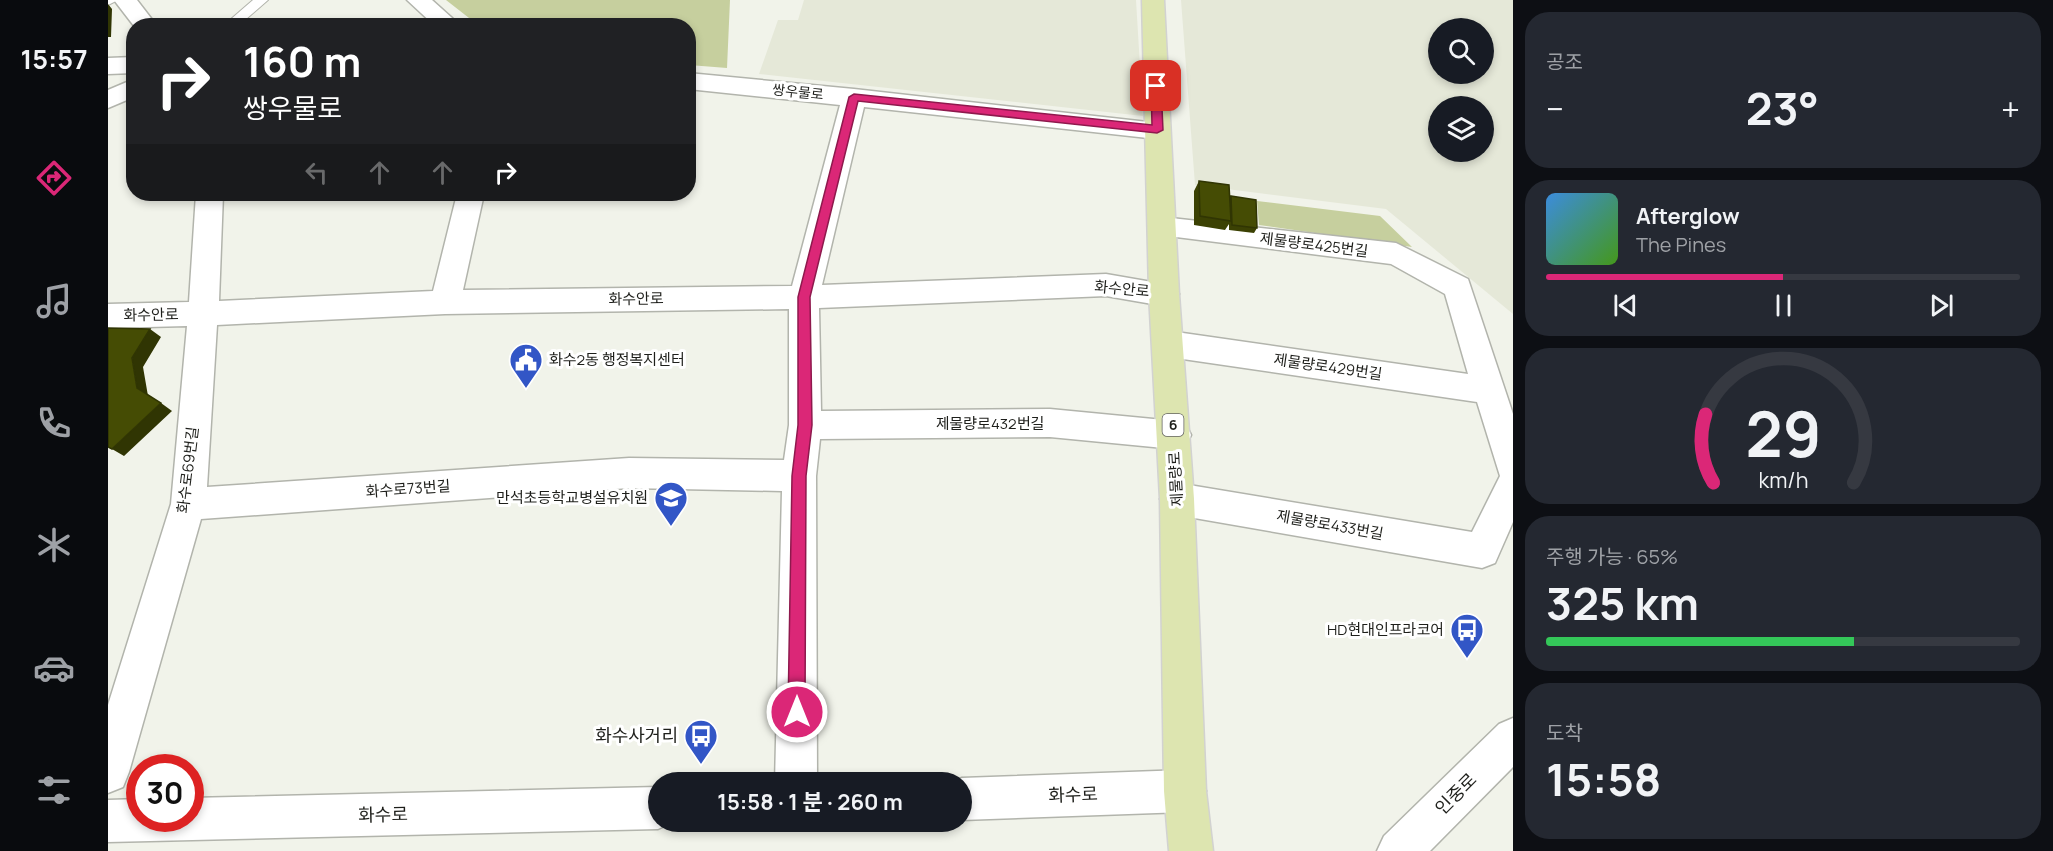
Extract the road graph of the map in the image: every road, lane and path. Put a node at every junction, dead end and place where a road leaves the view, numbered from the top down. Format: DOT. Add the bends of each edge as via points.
graph roads {
  1 [pos="125,0"];
  2 [pos="261,0"];
  3 [pos="418,0"];
  4 [pos="1153,0"];
  5 [pos="140,18"];
  6 [pos="239,18"];
  7 [pos="440,18"];
  8 [pos="126,65"];
  9 [pos="108,66"];
  10 [pos="696,82"];
  11 [pos="126,91"];
  12 [pos="854,97"];
  13 [pos="108,100"];
  14 [pos="1157,130"];
  15 [pos="208,201"];
  16 [pos="468,201"];
  17 [pos="1162,227"];
  18 [pos="1164,294"];
  19 [pos="804,297"];
  20 [pos="445,302"];
  21 [pos="203,314"];
  22 [pos="108,316"];
  23 [pos="1169,344"];
  24 [pos="1488,390"];
  25 [pos="805,425"];
  26 [pos="1174,435"];
  27 [pos="1513,468"];
  28 [pos="799,476"];
  29 [pos="1513,484"];
  30 [pos="1177,499"];
  31 [pos="188,504"];
  32 [pos="1513,738"];
  33 [pos="108,772"];
  34 [pos="796,772"];
  35 [pos="1185,791"];
  36 [pos="972,799"];
  37 [pos="648,808"];
  38 [pos="108,821"];
  39 [pos="1191,851"];
  40 [pos="1399,851"];
  1 -- 5 [label="street"];
  2 -- 6 [label="lane"];
  3 -- 7 [label="street"];
  4 -- 14 [label="main road, 제물량로 / 6"];
  8 -- 9 [label="street"];
  10 -- 12 [label="street, 쌍우물로"];
  11 -- 13 [label="street"];
  12 -- 14 [label="street, 쌍우물로"];
  12 -- 19 [label="street"];
  14 -- 17 [label="main road, 제물량로 / 6"];
  15 -- 21 [label="street, 화수로69번길"];
  16 -- 20 [label="street"];
  17 -- 18 [label="main road, 제물량로 / 6"];
  17 -- 24 [label="street, 제물량로425번길" via="1396,254 1458,287"];
  18 -- 19 [label="street, 화수안로" via="1106,285"];
  18 -- 23 [label="main road, 제물량로 / 6"];
  19 -- 20 [label="street, 화수안로"];
  19 -- 25 [label="street"];
  20 -- 21 [label="street, 화수안로"];
  21 -- 22 [label="street, 화수안로"];
  21 -- 31 [label="street, 화수로69번길"];
  23 -- 24 [label="street, 제물량로429번길"];
  23 -- 26 [label="main road, 제물량로 / 6"];
  24 -- 27 [label="street"];
  25 -- 26 [label="street, 제물량로432번길" via="1050,423"];
  25 -- 28 [label="street"];
  26 -- 30 [label="main road, 제물량로 / 6"];
  28 -- 31 [label="street, 화수로73번길" via="629,474"];
  28 -- 34 [label="street"];
  29 -- 30 [label="street, 제물량로433번길" via="1482,551"];
  30 -- 35 [label="main road, 제물량로 / 6"];
  31 -- 33 [label="street, 화수로69번길"];
  32 -- 40 [label="street, 인중로"];
  35 -- 36 [label="street, 화수로"];
  35 -- 39 [label="main road, 제물량로 / 6"];
  37 -- 38 [label="street, 화수로"];
}
